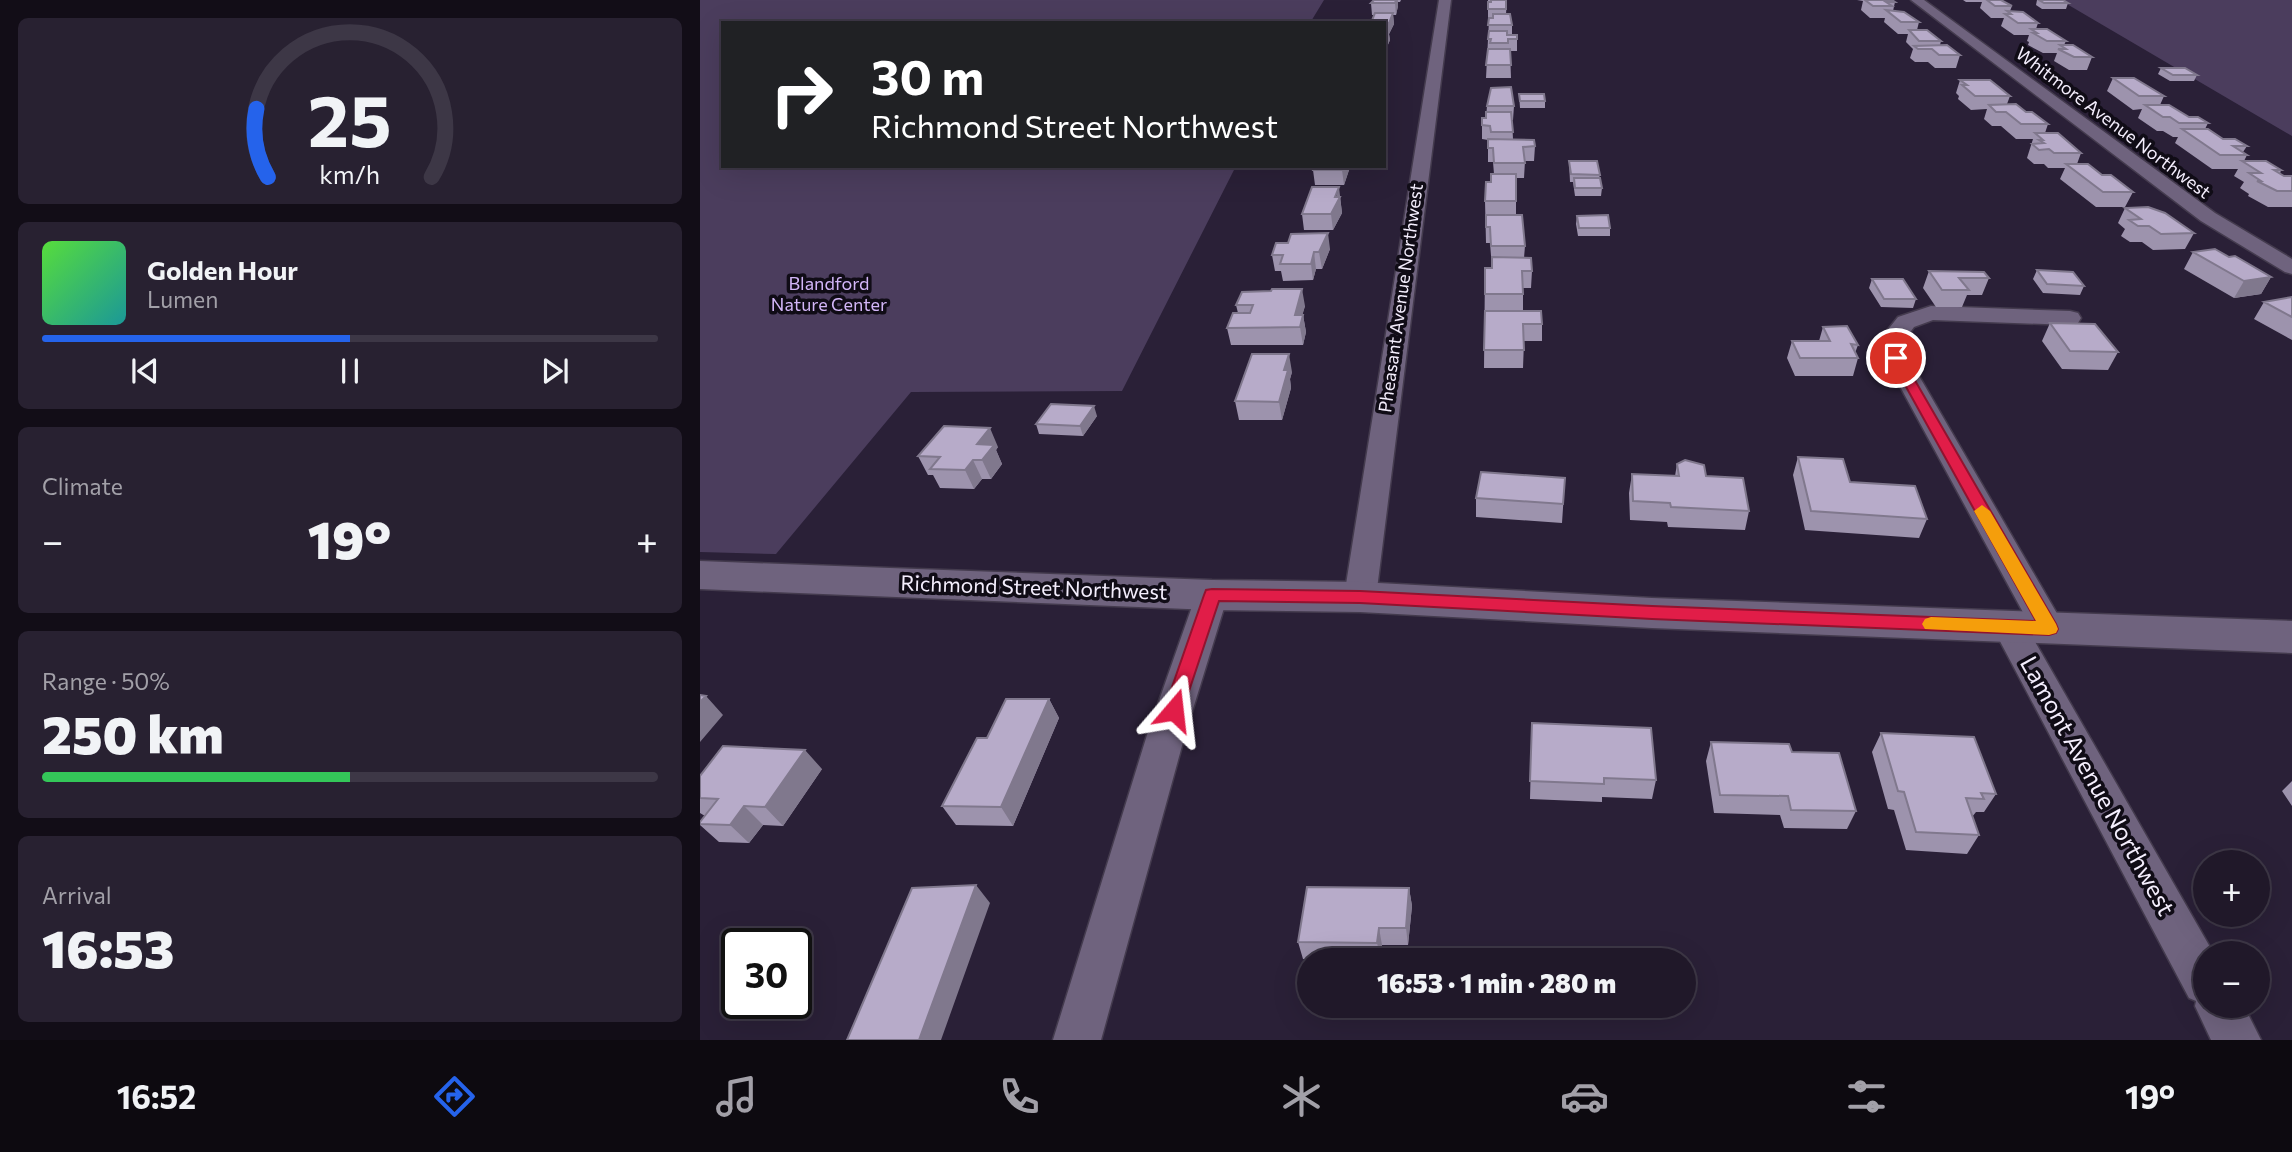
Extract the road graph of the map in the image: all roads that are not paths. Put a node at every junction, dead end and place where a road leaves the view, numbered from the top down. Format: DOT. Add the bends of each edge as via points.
graph roads {
  1 [pos="1445,0"];
  2 [pos="1917,0"];
  3 [pos="2292,268"];
  4 [pos="2070,318"];
  5 [pos="700,575"];
  6 [pos="1212,595"];
  7 [pos="1360,597"];
  8 [pos="2010,628"];
  9 [pos="2049,629"];
  10 [pos="2292,637"];
  11 [pos="2193,960"];
  12 [pos="2225,1018"];
  13 [pos="1077,1040"];
  14 [pos="2237,1040"];
  1 -- 7 [label="street, Pheasant Avenue Northwest"];
  2 -- 3 [label="street, Whitmore Avenue Northwest" via="2208,217"];
  4 -- 9 [label="street" via="1931,313 1906,322 1894,337 1896,358"];
  5 -- 6 [label="street, Richmond Street Northwest"];
  6 -- 7 [label="street, Richmond Street Northwest"];
  6 -- 13 [label="street"];
  7 -- 8 [label="street, Richmond Street Northwest"];
  8 -- 9 [label="street, Richmond Street Northwest"];
  8 -- 11 [label="street, Lamont Avenue Northwest"];
  9 -- 10 [label="street, Richmond Street Northwest"];
  12 -- 14 [label="street"];
}
